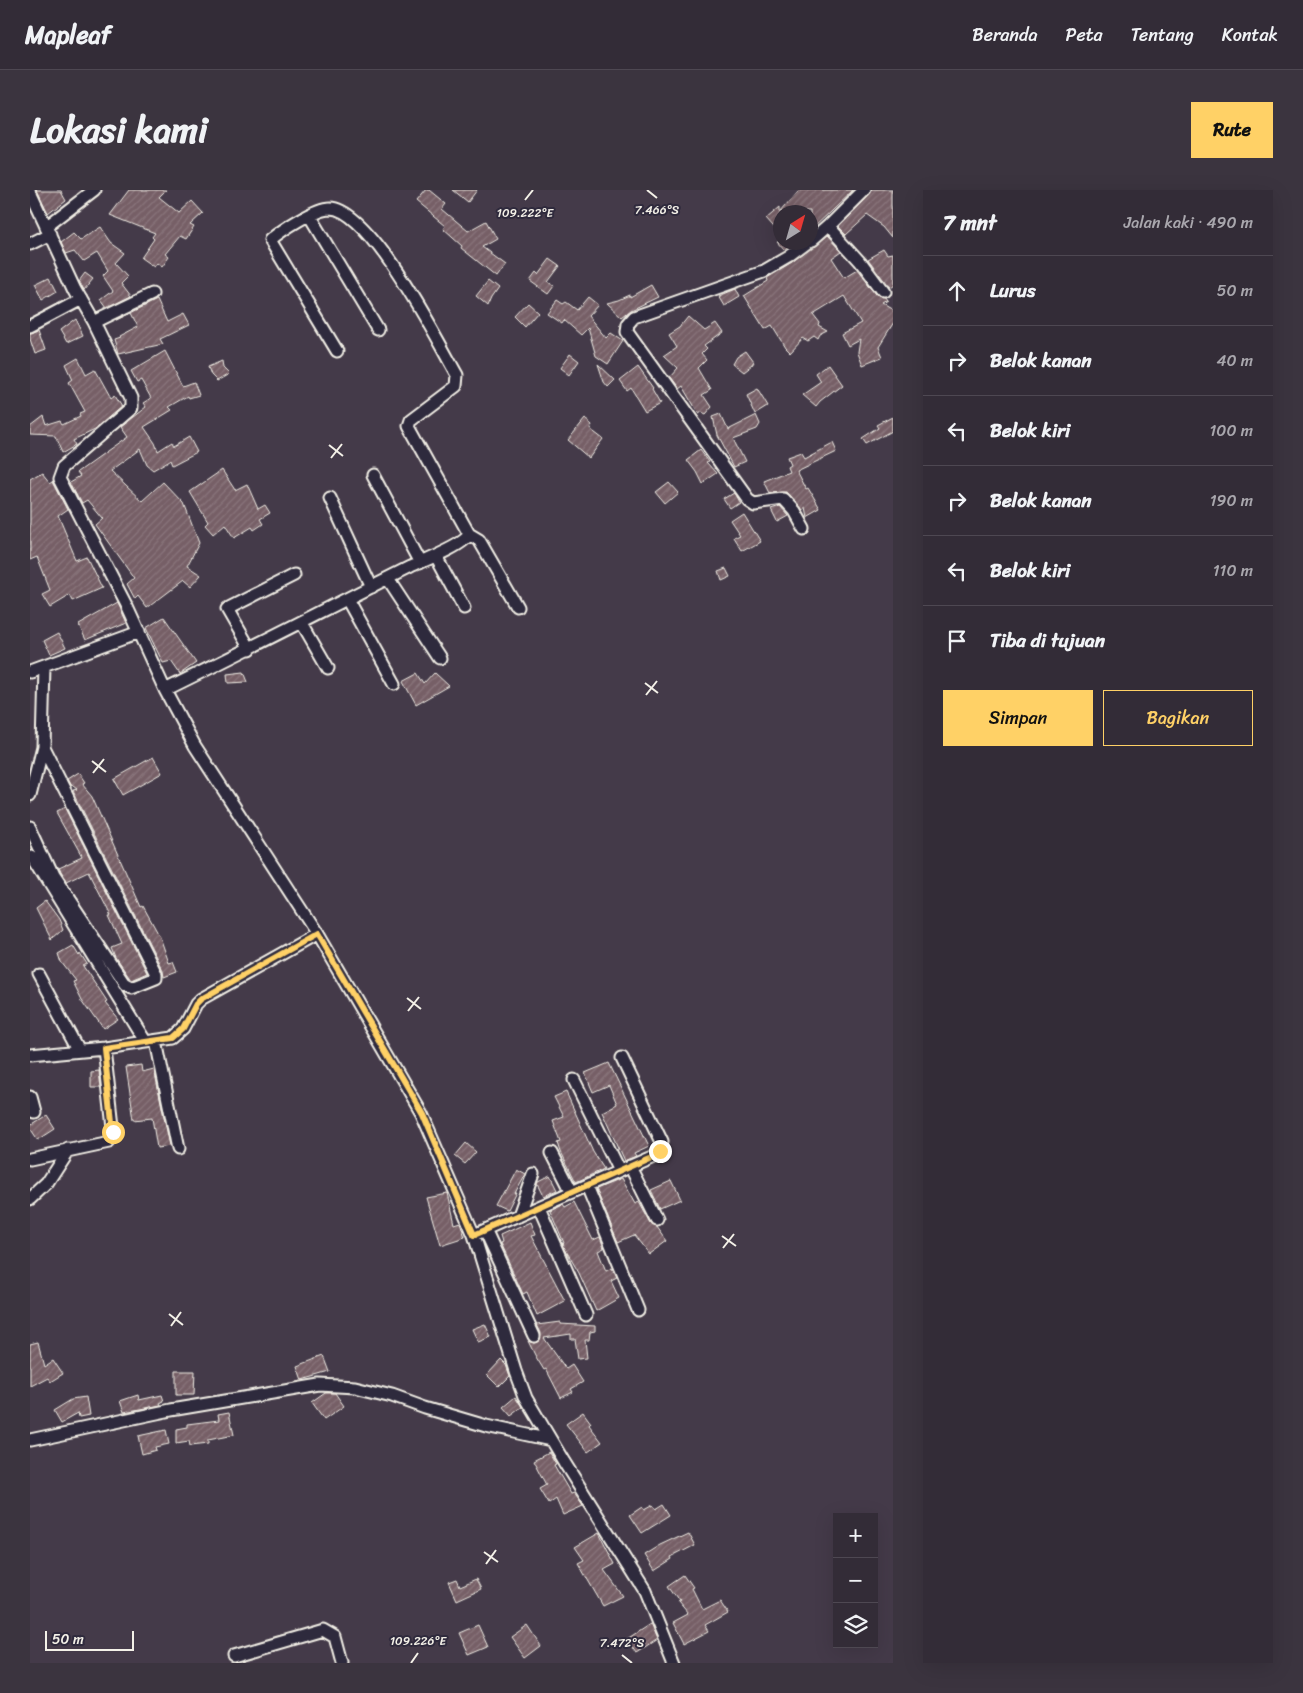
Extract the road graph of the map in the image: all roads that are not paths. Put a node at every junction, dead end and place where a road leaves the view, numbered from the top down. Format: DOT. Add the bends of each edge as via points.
graph roads {
  1 [pos="94,190"];
  2 [pos="864,190"];
  3 [pos="30,192"];
  4 [pos="309,215"];
  5 [pos="828,226"];
  6 [pos="48,231"];
  7 [pos="818,234"];
  8 [pos="30,244"];
  9 [pos="798,250"];
  10 [pos="883,292"];
  11 [pos="152,294"];
  12 [pos="81,299"];
  13 [pos="94,322"];
  14 [pos="30,326"];
  15 [pos="378,330"];
  16 [pos="337,351"];
  17 [pos="373,475"];
  18 [pos="330,498"];
  19 [pos="804,529"];
  20 [pos="469,534"];
  21 [pos="436,556"];
  22 [pos="420,563"];
  23 [pos="294,574"];
  24 [pos="388,579"];
  25 [pos="371,587"];
  26 [pos="347,599"];
  27 [pos="518,607"];
  28 [pos="464,608"];
  29 [pos="302,623"];
  30 [pos="139,632"];
  31 [pos="250,649"];
  32 [pos="440,658"];
  33 [pos="44,667"];
  34 [pos="328,668"];
  35 [pos="30,672"];
  36 [pos="394,684"];
  37 [pos="165,690"];
  38 [pos="42,748"];
  39 [pos="30,795"];
  40 [pos="30,827"];
  41 [pos="34,856"];
  42 [pos="317,934"];
  43 [pos="39,974"];
  44 [pos="150,1041"];
  45 [pos="104,1048"];
  46 [pos="80,1050"];
  47 [pos="30,1055"];
  48 [pos="622,1058"];
  49 [pos="574,1080"];
  50 [pos="30,1097"];
  51 [pos="34,1112"];
  52 [pos="178,1149"];
  53 [pos="68,1150"];
  54 [pos="552,1153"];
  55 [pos="30,1159"];
  56 [pos="630,1166"];
  57 [pos="619,1171"];
  58 [pos="533,1174"];
  59 [pos="587,1186"];
  60 [pos="572,1192"];
  61 [pos="30,1199"];
  62 [pos="539,1207"];
  63 [pos="518,1216"];
  64 [pos="657,1220"];
  65 [pos="485,1230"];
  66 [pos="474,1235"];
  67 [pos="638,1310"];
  68 [pos="586,1315"];
  69 [pos="534,1336"];
  70 [pos="30,1440"];
  71 [pos="551,1440"];
  72 [pos="234,1656"];
  73 [pos="342,1663"];
  74 [pos="674,1663"];
  1 -- 6 [label="street"];
  2 -- 5 [label="street"];
  3 -- 6 [label="street"];
  4 -- 15 [label="street"];
  4 -- 16 [label="street" via="270,240"];
  4 -- 20 [label="street" via="332,208 342,211 368,232 399,276 457,375 456,386 411,420 409,426"];
  5 -- 7 [label="street"];
  5 -- 10 [label="street"];
  6 -- 8 [label="street"];
  6 -- 12 [label="street"];
  9 -- 19 [label="street" via="764,271 634,317 626,328 747,499 753,503 783,499"];
  11 -- 13 [label="street"];
  12 -- 13 [label="street"];
  12 -- 14 [label="street"];
  13 -- 30 [label="street" via="132,404 64,466 60,477"];
  17 -- 22 [label="street"];
  18 -- 25 [label="street"];
  20 -- 21 [label="street" via="466,540"];
  20 -- 27 [label="street" via="479,540"];
  21 -- 22 [label="street"];
  21 -- 28 [label="street"];
  22 -- 24 [label="street"];
  23 -- 31 [label="street" via="227,609"];
  24 -- 25 [label="street"];
  24 -- 32 [label="street"];
  25 -- 26 [label="street"];
  26 -- 29 [label="street"];
  26 -- 36 [label="street"];
  29 -- 31 [label="street"];
  29 -- 34 [label="street"];
  30 -- 33 [label="street"];
  30 -- 37 [label="street"];
  31 -- 37 [label="street"];
  33 -- 35 [label="street"];
  33 -- 38 [label="street"];
  37 -- 42 [label="street" via="195,746"];
  38 -- 39 [label="street"];
  38 -- 41 [label="street" via="156,978 131,988 125,985 53,877"];
  40 -- 41 [label="street"];
  41 -- 44 [label="street"];
  42 -- 44 [label="street" via="201,999 188,1022 173,1038"];
  42 -- 66 [label="street" via="422,1113"];
  43 -- 46 [label="street"];
  44 -- 45 [label="street"];
  44 -- 52 [label="street"];
  45 -- 46 [label="street"];
  45 -- 53 [label="street" via="114,1136 109,1142"];
  46 -- 47 [label="street"];
  48 -- 56 [label="street" via="662,1142 656,1155"];
  49 -- 57 [label="street"];
  50 -- 51 [label="street"];
  53 -- 55 [label="street"];
  53 -- 61 [label="street" via="46,1184"];
  54 -- 60 [label="street"];
  56 -- 57 [label="street"];
  56 -- 64 [label="street"];
  57 -- 59 [label="street"];
  58 -- 63 [label="street"];
  59 -- 60 [label="street"];
  59 -- 67 [label="street"];
  60 -- 62 [label="street"];
  62 -- 63 [label="street"];
  62 -- 68 [label="street"];
  63 -- 65 [label="street"];
  65 -- 66 [label="street"];
  65 -- 69 [label="street"];
  66 -- 71 [label="street" via="526,1398"];
  70 -- 71 [label="street" via="171,1410 320,1385 392,1396 486,1426"];
  71 -- 74 [label="street" via="645,1591"];
  72 -- 73 [label="street" via="323,1630 335,1637"];
}
